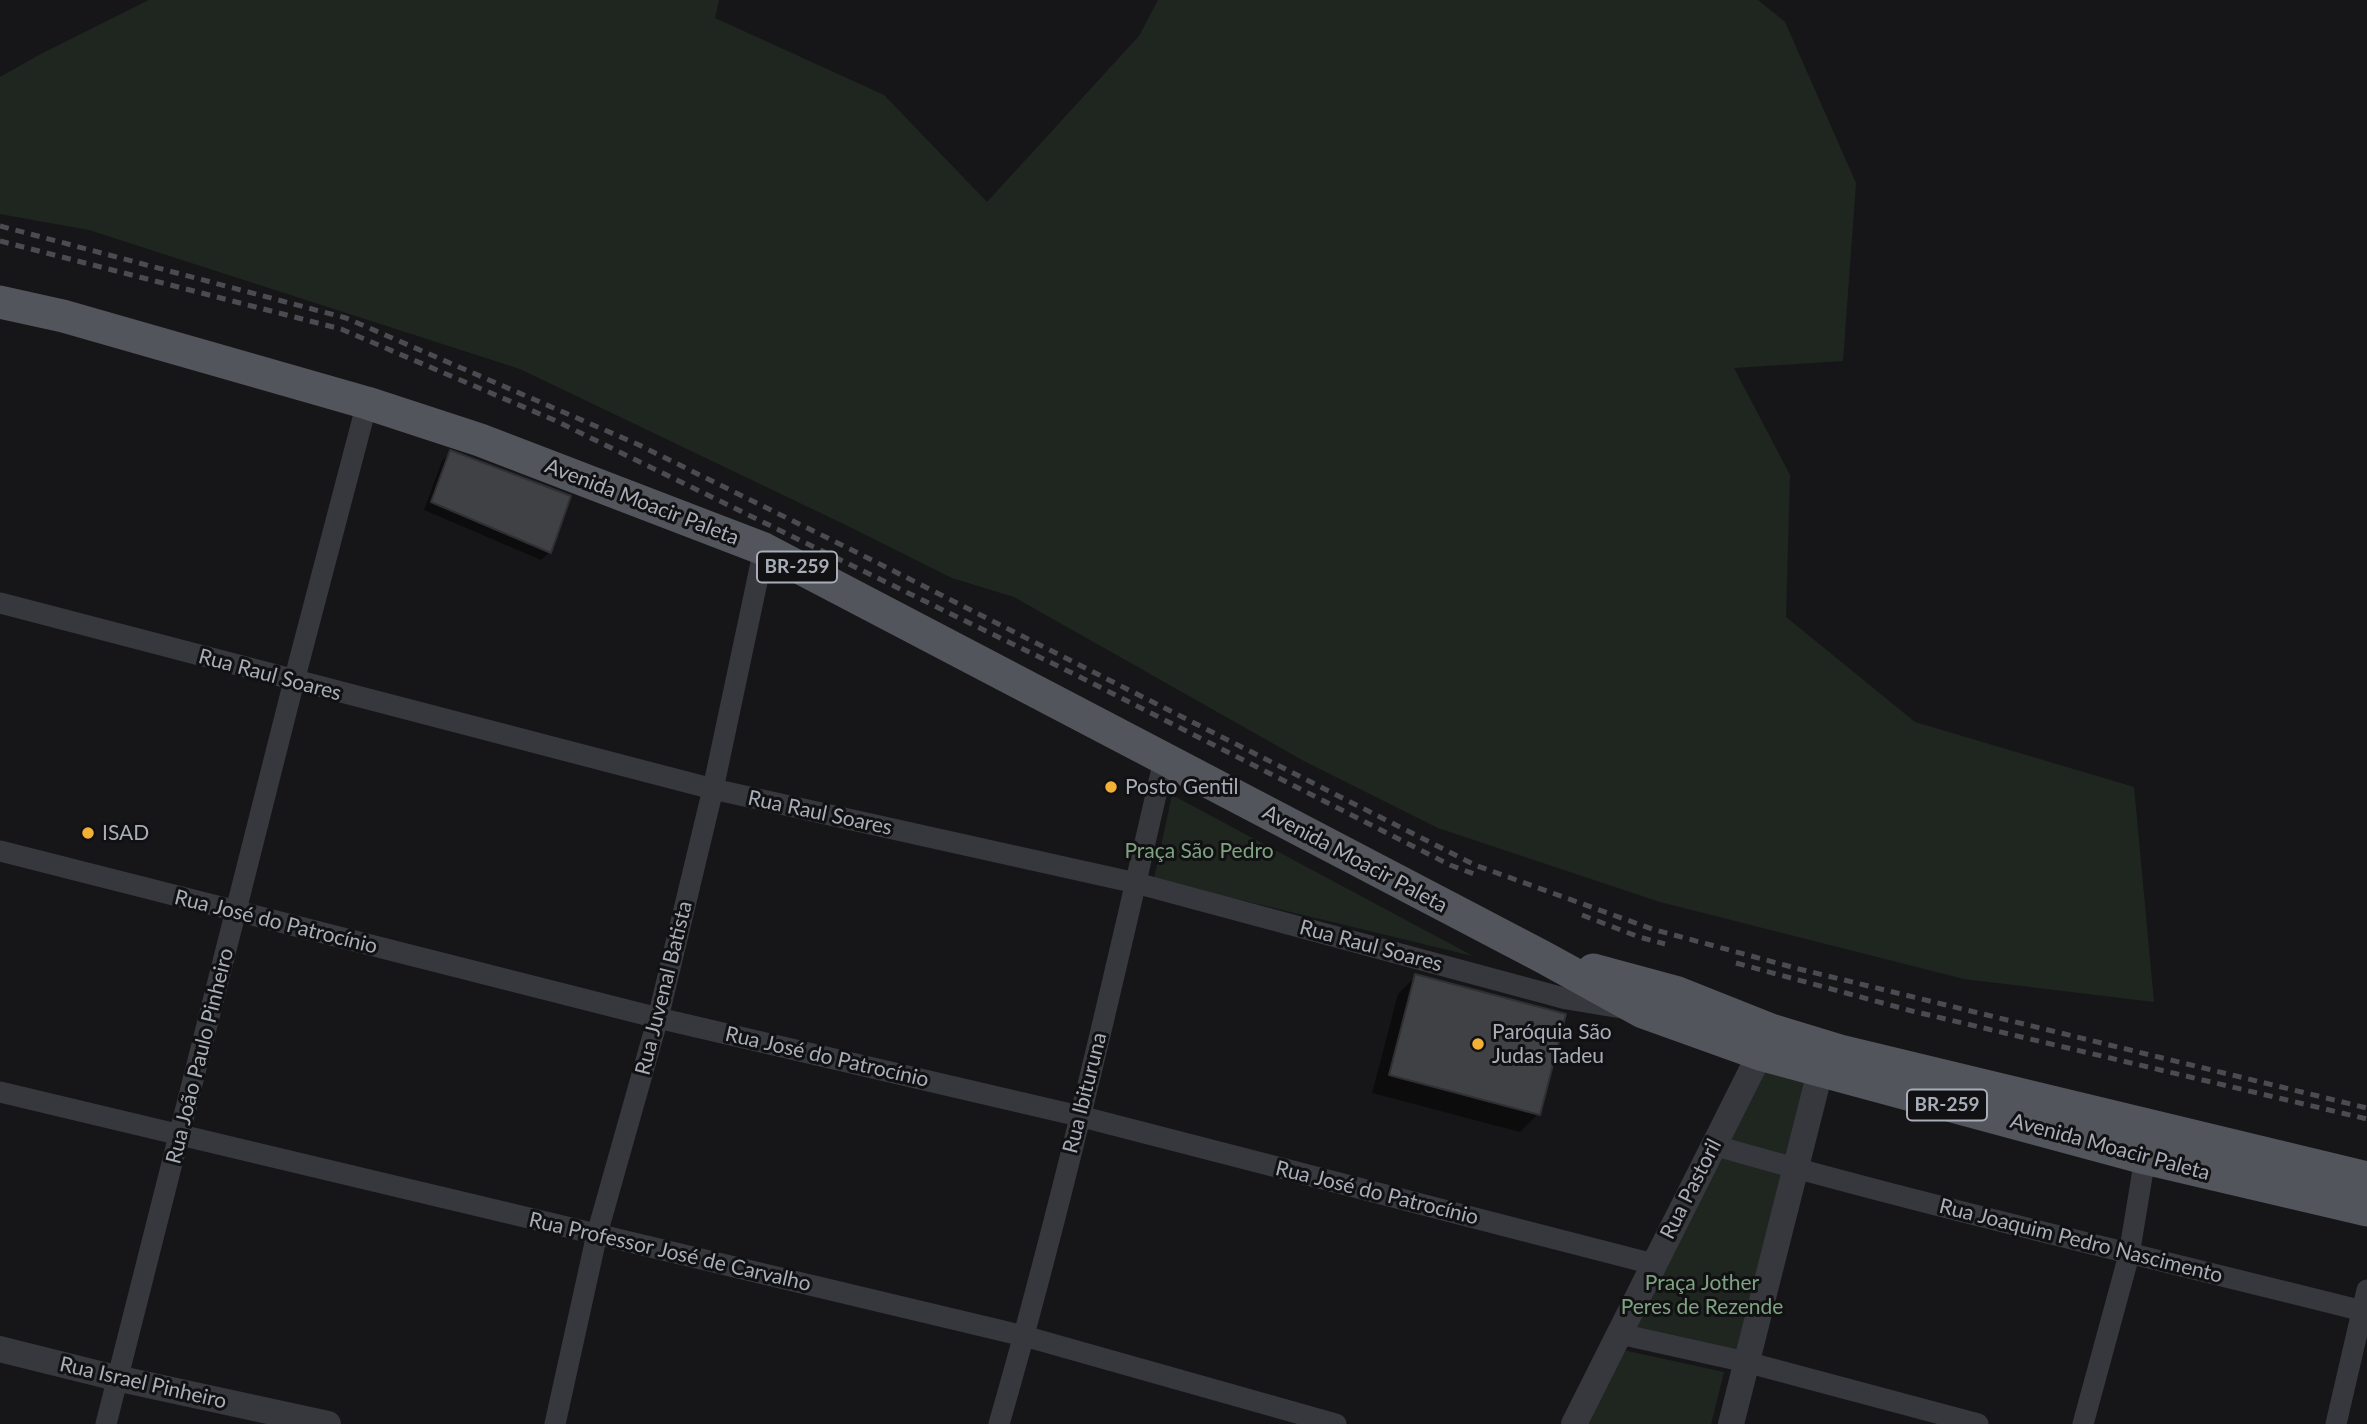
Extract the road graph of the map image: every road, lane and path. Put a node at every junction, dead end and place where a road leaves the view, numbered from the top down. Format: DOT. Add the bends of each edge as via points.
graph roads {
  1 [pos="0,302"];
  2 [pos="368,403"];
  3 [pos="764,549"];
  4 [pos="0,603"];
  5 [pos="294,681"];
  6 [pos="1164,760"];
  7 [pos="713,789"];
  8 [pos="0,851"];
  9 [pos="1136,883"];
  10 [pos="237,912"];
  11 [pos="1543,957"];
  12 [pos="1643,1012"];
  13 [pos="658,1018"];
  14 [pos="1766,1042"];
  15 [pos="1823,1058"];
  16 [pos="0,1093"];
  17 [pos="1079,1116"];
  18 [pos="179,1136"];
  19 [pos="1713,1145"];
  20 [pos="2145,1158"];
  21 [pos="1795,1168"];
  22 [pos="2367,1178"];
  23 [pos="2367,1210"];
  24 [pos="597,1234"];
  25 [pos="2129,1255"];
  26 [pos="1653,1264"];
  27 [pos="2365,1304"];
  28 [pos="1620,1334"];
  29 [pos="1024,1336"];
  30 [pos="0,1349"];
  31 [pos="1746,1362"];
  32 [pos="116,1378"];
  33 [pos="106,1424"];
  34 [pos="327,1424"];
  35 [pos="555,1424"];
  36 [pos="999,1424"];
  37 [pos="1336,1424"];
  38 [pos="1574,1424"];
  39 [pos="1731,1424"];
  40 [pos="1978,1424"];
  41 [pos="2083,1424"];
  42 [pos="2336,1424"];
  1 -- 2 [label="main road, Avenida Moacir Paleta / BR-259" via="76,319"];
  2 -- 3 [label="main road, Avenida Moacir Paleta / BR-259" via="480,440"];
  2 -- 5 [label="street, Rua João Paulo Pinheiro"];
  3 -- 6 [label="main road, Avenida Moacir Paleta / BR-259"];
  3 -- 7 [label="street, Rua Juvenal Batista"];
  4 -- 5 [label="street, Rua Raul Soares"];
  5 -- 7 [label="street, Rua Raul Soares"];
  5 -- 10 [label="street, Rua João Paulo Pinheiro"];
  6 -- 9 [label="street, Rua Ibituruna"];
  6 -- 11 [label="main road, Avenida Moacir Paleta / BR-259"];
  7 -- 9 [label="street, Rua Raul Soares"];
  7 -- 13 [label="street, Rua Juvenal Batista"];
  8 -- 10 [label="street, Rua José do Patrocínio"];
  9 -- 12 [label="street, Rua Raul Soares" via="1567,999"];
  9 -- 17 [label="street, Rua Ibituruna"];
  10 -- 13 [label="street, Rua José do Patrocínio"];
  10 -- 18 [label="street, Rua João Paulo Pinheiro"];
  11 -- 12 [label="main road, Avenida Moacir Paleta / BR-259"];
  11 -- 14 [label="main road, Avenida Moacir Paleta / BR-259" via="1678,993"];
  12 -- 14 [label="main road, Avenida Moacir Paleta / BR-259"];
  13 -- 17 [label="street, Rua José do Patrocínio"];
  13 -- 24 [label="street, Rua Juvenal Batista"];
  14 -- 15 [label="main road, Avenida Moacir Paleta / BR-259"];
  14 -- 19 [label="street, Rua Pastoril"];
  15 -- 20 [label="main road, Avenida Moacir Paleta / BR-259"];
  15 -- 21 [label="street"];
  15 -- 22 [label="main road, Avenida Moacir Paleta / BR-259"];
  16 -- 18 [label="street, Rua Professor José de Carvalho"];
  17 -- 26 [label="street, Rua José do Patrocínio"];
  17 -- 29 [label="street, Rua Ibituruna"];
  18 -- 24 [label="street, Rua Professor José de Carvalho"];
  18 -- 32 [label="street, Rua João Paulo Pinheiro"];
  19 -- 21 [label="street, Rua Joaquim Pedro Nascimento"];
  19 -- 26 [label="street, Rua Pastoril"];
  20 -- 23 [label="main road, Avenida Moacir Paleta / BR-259"];
  20 -- 25 [label="street"];
  21 -- 25 [label="street, Rua Joaquim Pedro Nascimento"];
  21 -- 31 [label="street"];
  24 -- 29 [label="street, Rua Professor José de Carvalho"];
  24 -- 35 [label="street, Rua Juvenal Batista"];
  25 -- 27 [label="street, Rua Joaquim Pedro Nascimento"];
  25 -- 41 [label="street"];
  26 -- 28 [label="street, Rua Pastoril"];
  27 -- 42 [label="street"];
  28 -- 31 [label="street"];
  28 -- 38 [label="street, Rua Pastoril"];
  29 -- 36 [label="street, Rua Ibituruna"];
  29 -- 37 [label="street, Rua Professor José de Carvalho"];
  30 -- 32 [label="street, Rua Israel Pinheiro"];
  31 -- 39 [label="street"];
  31 -- 40 [label="street"];
  32 -- 33 [label="street, Rua João Paulo Pinheiro"];
  32 -- 34 [label="street, Rua Israel Pinheiro"];
}
